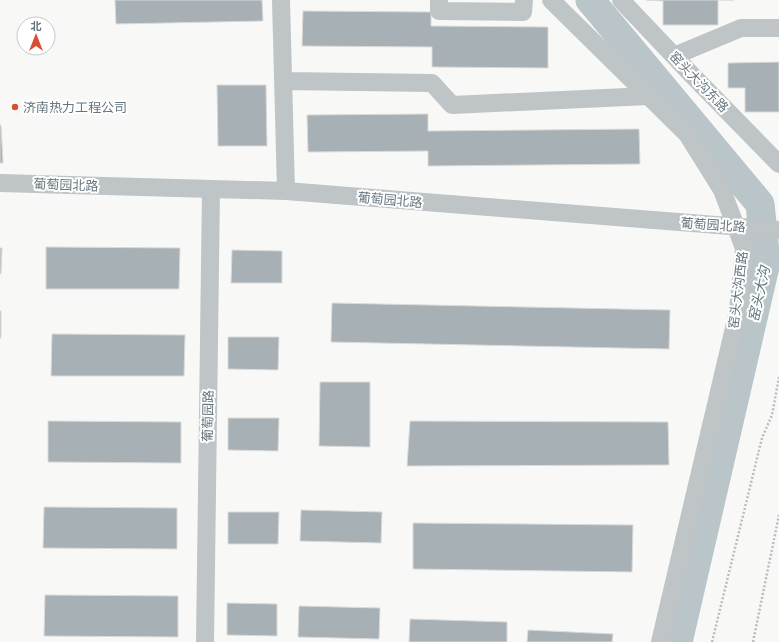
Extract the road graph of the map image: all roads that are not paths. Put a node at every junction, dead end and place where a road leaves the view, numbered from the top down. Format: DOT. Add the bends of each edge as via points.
graph roads {
  1 [pos="281,0"];
  2 [pos="439,0"];
  3 [pos="524,0"];
  4 [pos="551,0"];
  5 [pos="621,0"];
  6 [pos="779,28"];
  7 [pos="674,56"];
  8 [pos="283,82"];
  9 [pos="648,96"];
  10 [pos="779,164"];
  11 [pos="0,183"];
  12 [pos="211,189"];
  13 [pos="286,191"];
  14 [pos="737,227"];
  15 [pos="779,230"];
  16 [pos="205,642"];
  17 [pos="660,642"];
  1 -- 8 [label="street"];
  2 -- 3 [label="street" via="439,10 523,12"];
  4 -- 9 [label="street, 窑头大沟西路"];
  5 -- 7 [label="street, 窑头大沟东路"];
  6 -- 7 [label="street" via="741,28"];
  7 -- 10 [label="street, 窑头大沟东路"];
  8 -- 9 [label="street" via="432,83 452,105"];
  8 -- 13 [label="street"];
  9 -- 14 [label="street, 窑头大沟西路" via="687,134 722,190"];
  11 -- 12 [label="street, 葡萄园北路"];
  12 -- 13 [label="street, 葡萄园北路"];
  12 -- 16 [label="street, 葡萄园路"];
  13 -- 14 [label="street, 葡萄园北路"];
  14 -- 15 [label="street, 葡萄园北路"];
  14 -- 17 [label="street, 窑头大沟西路" via="744,248 738,311"];
}
